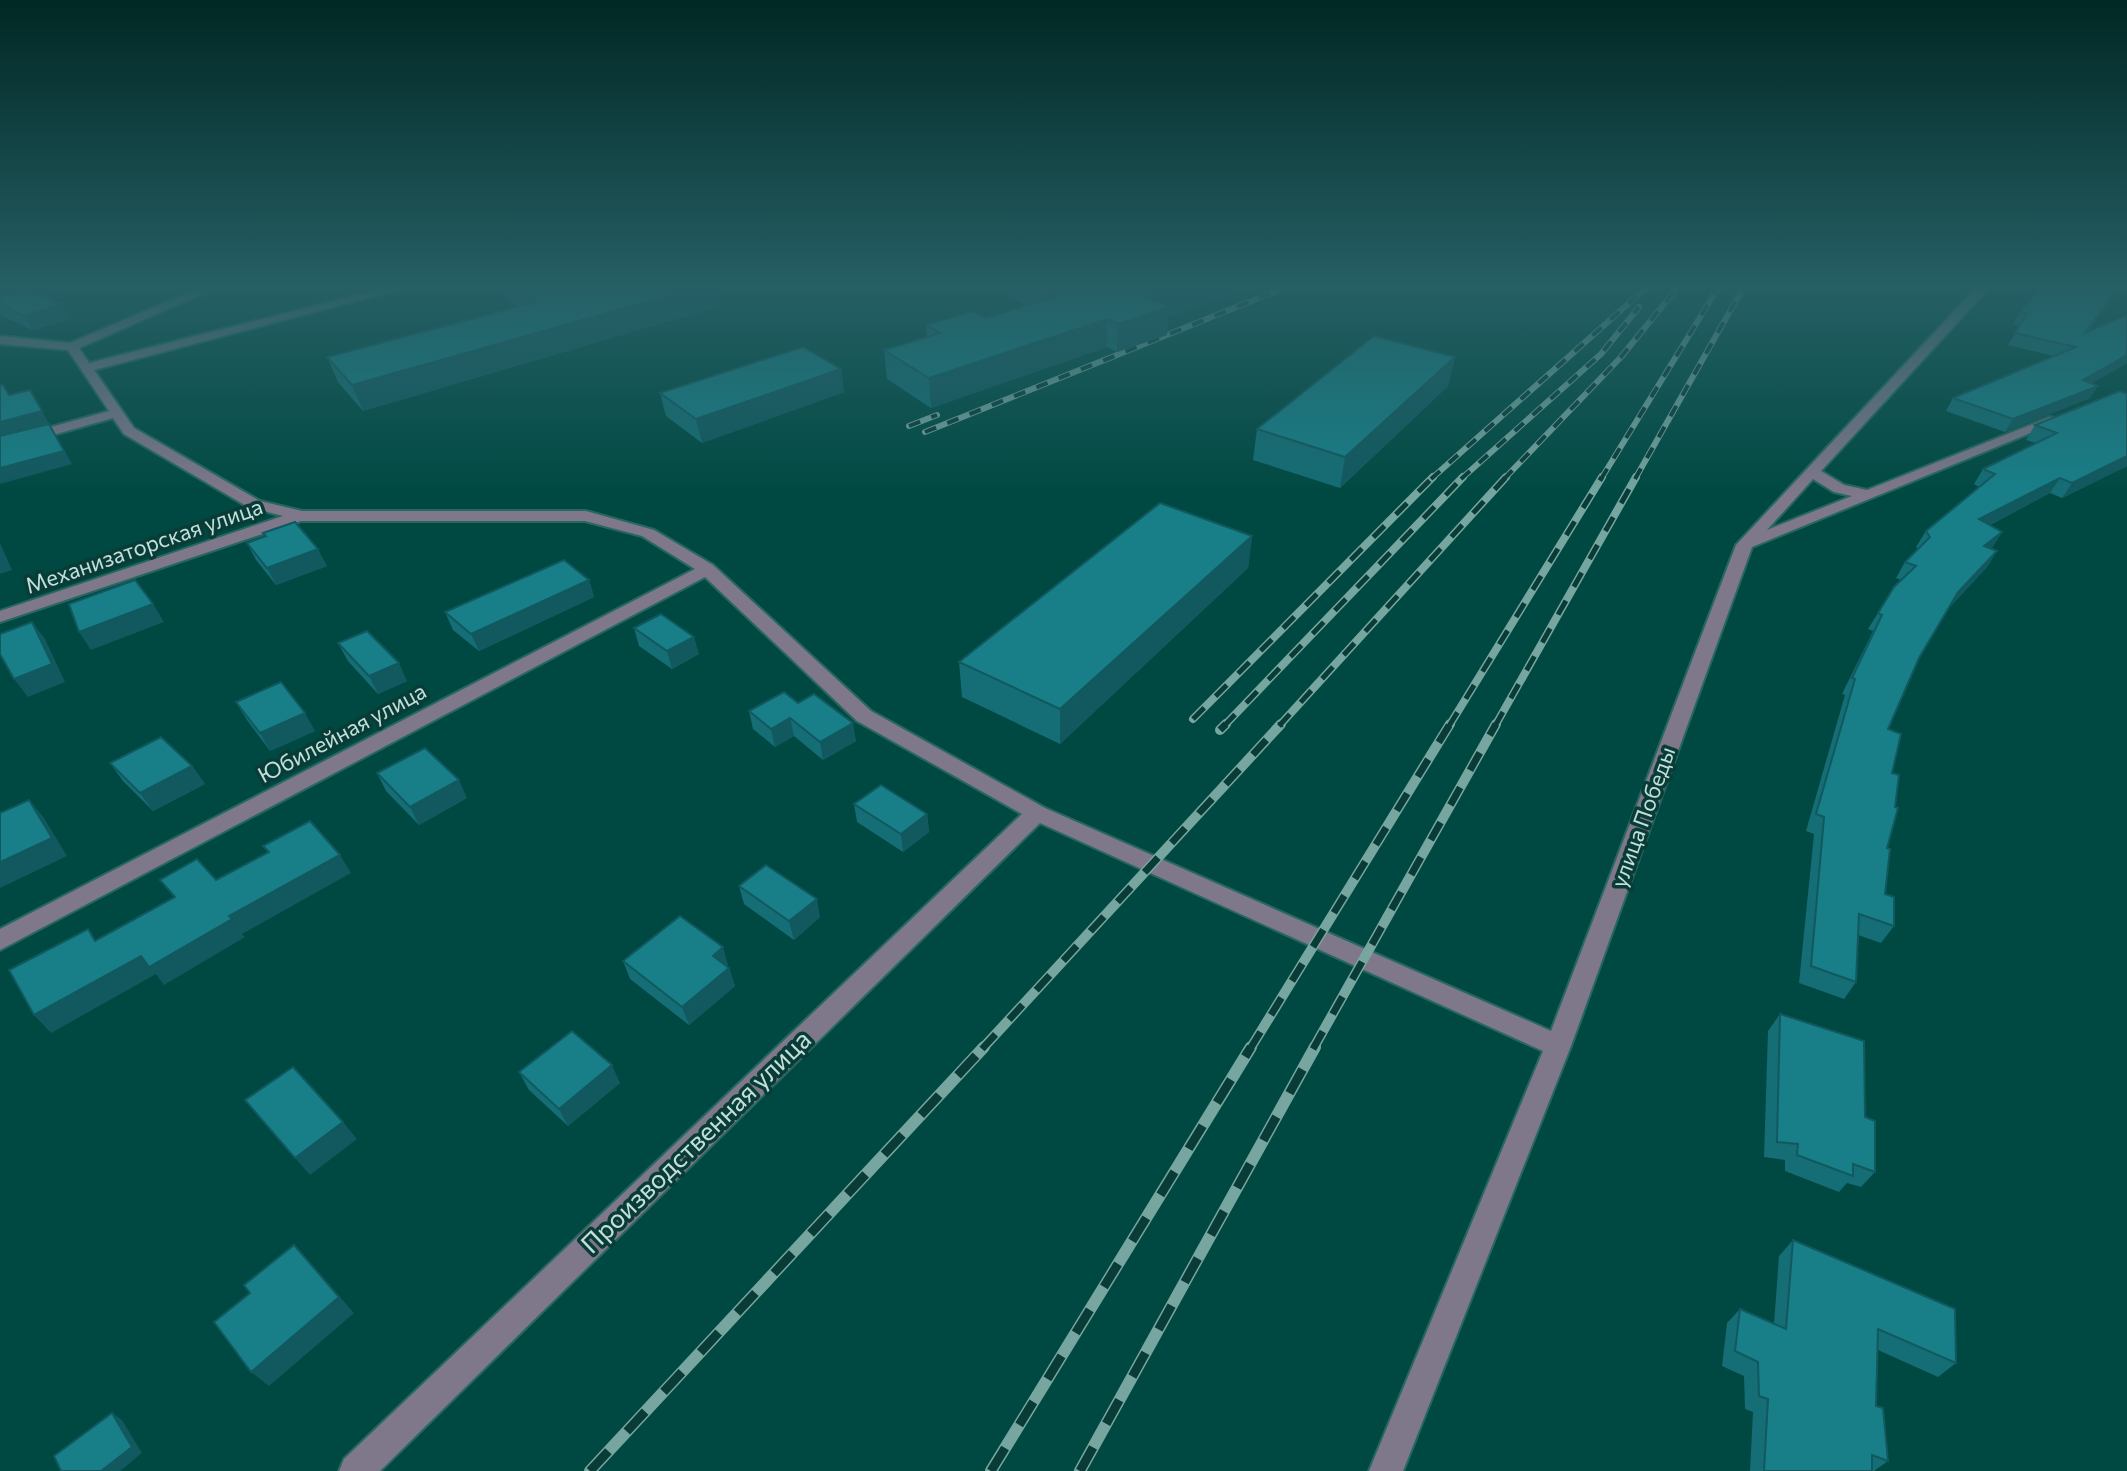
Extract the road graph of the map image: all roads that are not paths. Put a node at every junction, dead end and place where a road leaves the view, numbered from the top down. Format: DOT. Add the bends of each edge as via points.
graph roads {
  1 [pos="78,357"];
  2 [pos="131,357"];
  3 [pos="1919,357"];
  4 [pos="86,368"];
  5 [pos="117,413"];
  6 [pos="2070,414"];
  7 [pos="0,446"];
  8 [pos="1812,472"];
  9 [pos="1869,495"];
  10 [pos="302,516"];
  11 [pos="1744,545"];
  12 [pos="707,569"];
  13 [pos="0,617"];
  14 [pos="1037,813"];
  15 [pos="0,940"];
  16 [pos="1558,1046"];
  17 [pos="356,1471"];
  18 [pos="1386,1471"];
  1 -- 4 [label="street"];
  2 -- 4 [label="street"];
  3 -- 8 [label="street"];
  4 -- 5 [label="street"];
  5 -- 7 [label="street"];
  5 -- 10 [label="street" via="129,431 254,504"];
  6 -- 9 [label="street"];
  8 -- 9 [label="street" via="1839,489"];
  8 -- 11 [label="street"];
  9 -- 11 [label="street"];
  10 -- 12 [label="street" via="586,516 648,533"];
  10 -- 13 [label="street, Механизаторская улица"];
  11 -- 16 [label="street, улица Победы"];
  12 -- 14 [label="street" via="864,716"];
  12 -- 15 [label="street, Юбилейная улица"];
  14 -- 16 [label="street"];
  14 -- 17 [label="street, Производственная улица"];
  16 -- 18 [label="street, улица Победы"];
}
